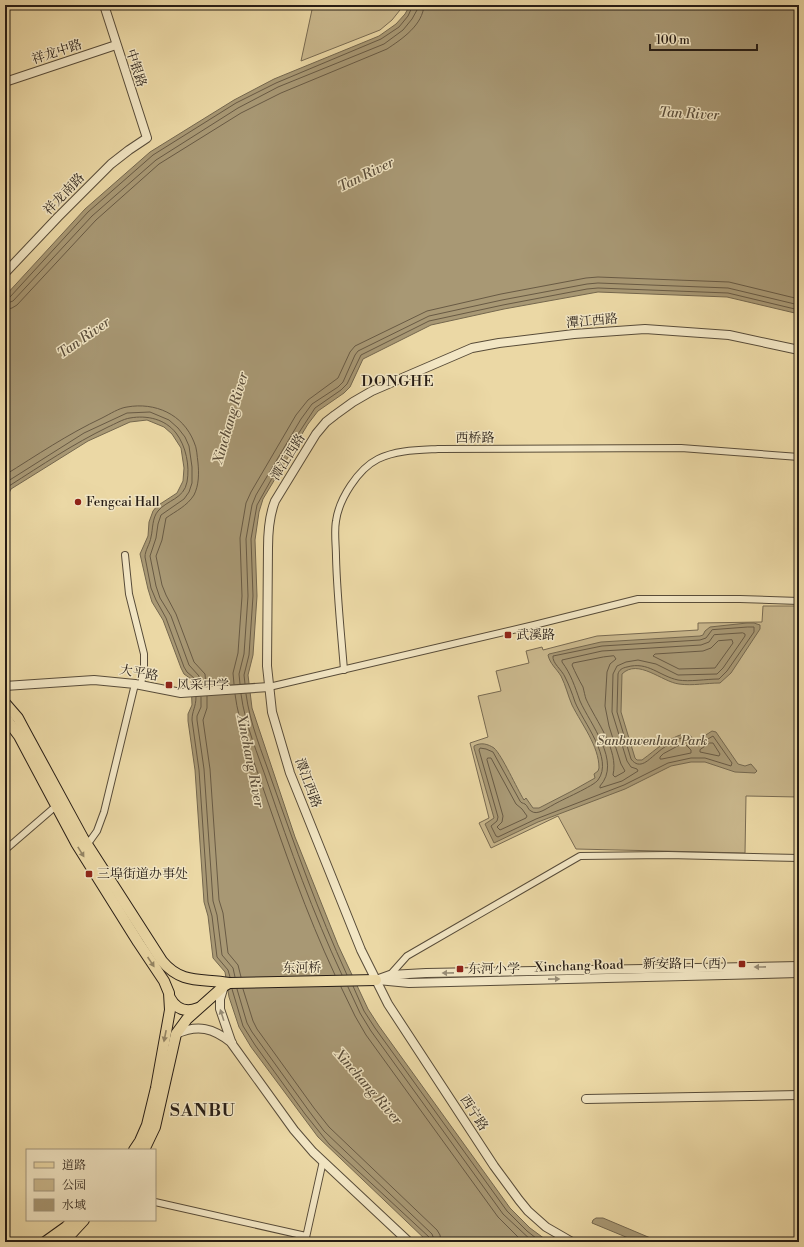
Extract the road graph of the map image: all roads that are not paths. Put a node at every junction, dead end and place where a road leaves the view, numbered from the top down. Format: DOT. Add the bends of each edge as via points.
graph roads {
  1 [pos="104,5"];
  2 [pos="116,45"];
  3 [pos="5,82"];
  4 [pos="147,138"];
  5 [pos="5,273"];
  6 [pos="799,350"];
  7 [pos="799,457"];
  8 [pos="125,555"];
  9 [pos="799,601"];
  10 [pos="344,670"];
  11 [pos="138,684"];
  12 [pos="5,686"];
  13 [pos="269,687"];
  14 [pos="5,703"];
  15 [pos="5,716"];
  16 [pos="56,806"];
  17 [pos="87,845"];
  18 [pos="5,850"];
  19 [pos="799,858"];
  20 [pos="799,966"];
  21 [pos="799,973"];
  22 [pos="390,975"];
  23 [pos="376,980"];
  24 [pos="226,984"];
  25 [pos="170,998"];
  26 [pos="200,1007"];
  27 [pos="176,1034"];
  28 [pos="232,1044"];
  29 [pos="799,1095"];
  30 [pos="586,1099"];
  31 [pos="135,1149"];
  32 [pos="144,1149"];
  33 [pos="323,1161"];
  34 [pos="156,1202"];
  35 [pos="72,1221"];
  36 [pos="83,1221"];
  37 [pos="306,1239"];
  38 [pos="45,1242"];
  39 [pos="59,1242"];
  40 [pos="409,1242"];
  41 [pos="572,1242"];
  1 -- 2 [label="street, 中银路"];
  2 -- 3 [label="street, 祥龙中路"];
  2 -- 4 [label="street, 中银路"];
  4 -- 5 [label="street, 祥龙南路" via="110,164"];
  6 -- 13 [label="street, 潭江西路" via="729,335 645,329 574,334 476,347 372,391 353,402 326,422 316,434 271,510 266,602 266,666"];
  7 -- 10 [label="street, 西桥路" via="681,448 438,449 384,456 360,475 349,489 336,521 336,569"];
  8 -- 11 [label="street" via="129,594 144,654 144,666"];
  9 -- 10 [label="street" via="638,599"];
  10 -- 13 [label="street"];
  11 -- 12 [label="street, 大平路" via="94,680"];
  11 -- 13 [label="street, 大平路" via="181,693"];
  11 -- 17 [label="street" via="104,812 97,831"];
  13 -- 23 [label="street, 潭江西路" via="272,712 290,773"];
  14 -- 17 [label="main road, 东河桥" via="18,718"];
  15 -- 16 [label="main road"];
  16 -- 18 [label="street"];
  16 -- 25 [label="main road, one-way" via="76,843 164,981"];
  17 -- 24 [label="main road, 东河桥" via="169,970 189,980"];
  19 -- 22 [label="street" via="580,856 407,956"];
  20 -- 22 [label="street, Xinchang Road, one-way"];
  23 -- 21 [label="street, Xinchang Road, one-way" via="416,983"];
  22 -- 23 [label="street, Xinchang Road"];
  23 -- 24 [label="main road, 东河桥"];
  23 -- 41 [label="street, 西宁路" via="388,1004 519,1200 546,1227"];
  24 -- 26 [label="main road"];
  28 -- 24 [label="street, one-way" via="220,1009 220,999"];
  25 -- 26 [label="main road" via="185,1011"];
  25 -- 31 [label="main road, one-way" via="156,1088 147,1125"];
  26 -- 27 [label="main road" via="182,1024"];
  27 -- 28 [label="street" via="187,1030 207,1029 221,1035"];
  27 -- 32 [label="main road" via="154,1127"];
  28 -- 33 [label="street" via="294,1130"];
  29 -- 30 [label="street"];
  33 -- 37 [label="street"];
  33 -- 40 [label="street"];
  34 -- 37 [label="street"];
  35 -- 38 [label="main road"];
  36 -- 39 [label="main road"];
}
